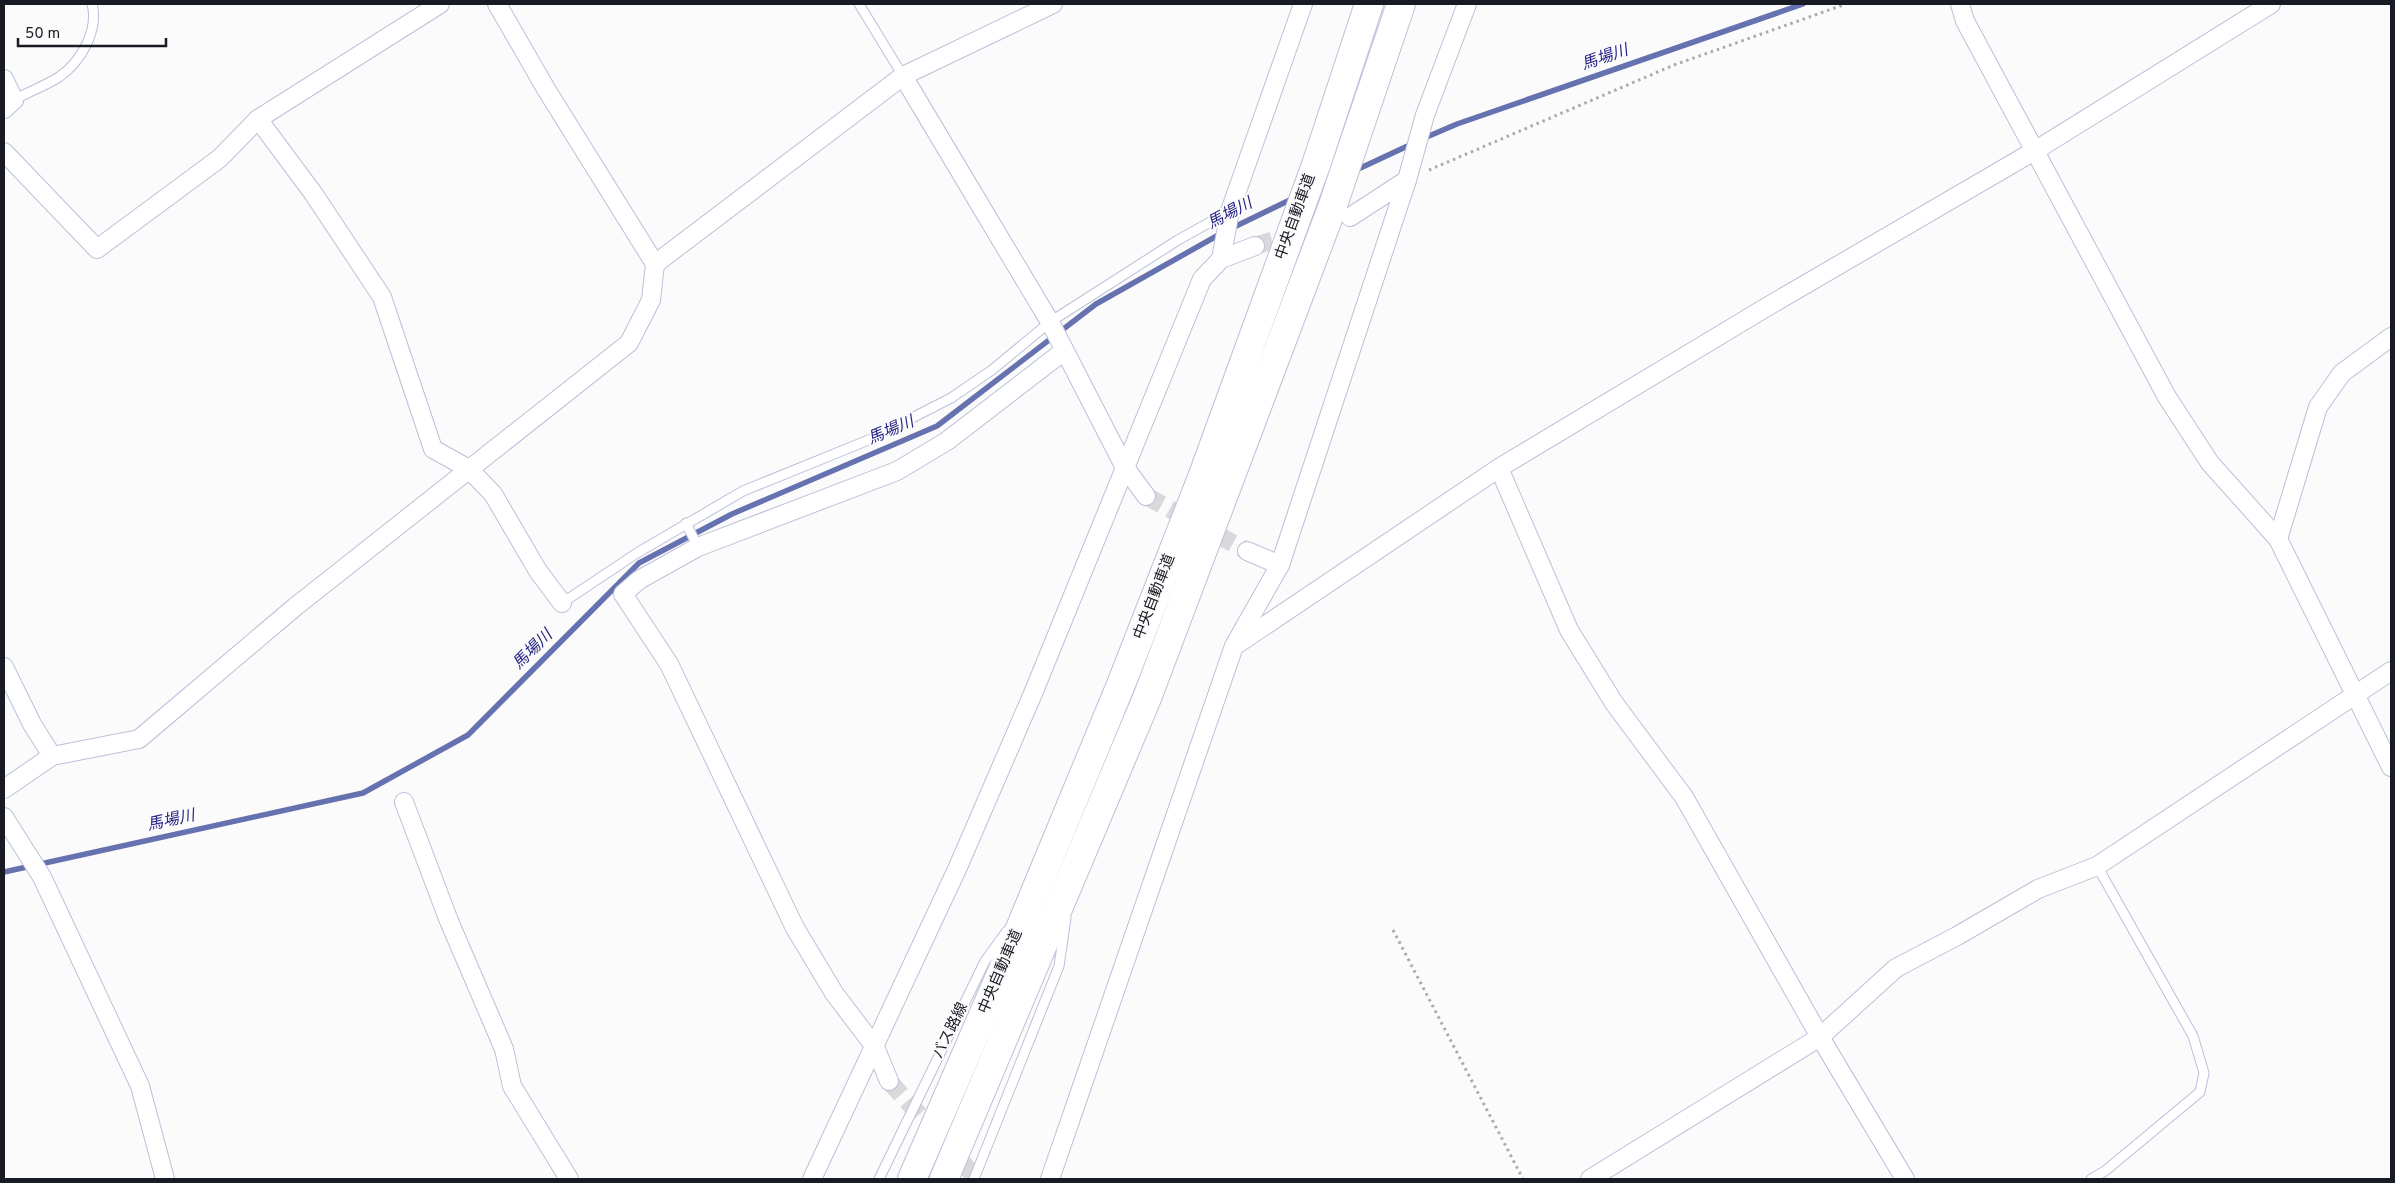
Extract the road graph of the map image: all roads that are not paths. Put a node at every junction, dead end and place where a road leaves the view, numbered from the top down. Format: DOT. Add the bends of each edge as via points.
graph roads {
  1 [pos="92,4"];
  2 [pos="440,4"];
  3 [pos="497,4"];
  4 [pos="859,4"];
  5 [pos="1053,4"];
  6 [pos="1303,4"];
  7 [pos="1369,4"];
  8 [pos="1401,4"];
  9 [pos="1467,4"];
  10 [pos="1960,4"];
  11 [pos="2271,4"];
  12 [pos="903,76"];
  13 [pos="4,79"];
  14 [pos="9,104"];
  15 [pos="258,119"];
  16 [pos="2036,150"];
  17 [pos="4,152"];
  18 [pos="1407,180"];
  19 [pos="1341,212"];
  20 [pos="1229,215"];
  21 [pos="1256,246"];
  22 [pos="1222,251"];
  23 [pos="655,264"];
  24 [pos="1051,324"];
  25 [pos="2391,337"];
  26 [pos="1062,348"];
  27 [pos="1124,466"];
  28 [pos="1499,468"];
  29 [pos="469,469"];
  30 [pos="1146,496"];
  31 [pos="688,526"];
  32 [pos="2278,539"];
  33 [pos="697,544"];
  34 [pos="1247,551"];
  35 [pos="1280,565"];
  36 [pos="562,603"];
  37 [pos="1234,646"];
  38 [pos="4,667"];
  39 [pos="2391,672"];
  40 [pos="2356,694"];
  41 [pos="52,756"];
  42 [pos="2391,767"];
  43 [pos="4,790"];
  44 [pos="404,802"];
  45 [pos="4,817"];
  46 [pos="2097,866"];
  47 [pos="1073,873"];
  48 [pos="1035,889"];
  49 [pos="1820,1036"];
  50 [pos="875,1047"];
  51 [pos="889,1081"];
  52 [pos="165,1179"];
  53 [pos="569,1179"];
  54 [pos="812,1179"];
  55 [pos="879,1179"];
  56 [pos="912,1179"];
  57 [pos="944,1179"];
  58 [pos="974,1179"];
  59 [pos="1050,1179"];
  60 [pos="1590,1179"];
  61 [pos="1905,1179"];
  62 [pos="2091,1179"];
  1 -- 14 [label="lane" via="94,22 78,58 60,76"];
  2 -- 15 [label="street"];
  3 -- 23 [label="street"];
  4 -- 12 [label="lane"];
  5 -- 12 [label="street"];
  6 -- 20 [label="street"];
  7 -- 48 [label="highway, 中央自動車道" via="1316,165 1196,494"];
  8 -- 19 [label="highway, 中央自動車道" via="1352,150"];
  9 -- 18 [label="street" via="1422,127"];
  10 -- 16 [label="street" via="1965,22"];
  11 -- 16 [label="street"];
  12 -- 23 [label="street"];
  12 -- 24 [label="street"];
  13 -- 14 [label="street"];
  15 -- 17 [label="street" via="220,158 97,249"];
  15 -- 29 [label="street" via="313,193 382,296 432,449"];
  16 -- 28 [label="street"];
  16 -- 32 [label="street" via="2167,397 2210,463"];
  18 -- 19 [label="street"];
  18 -- 35 [label="street"];
  19 -- 47 [label="highway, 中央自動車道" via="1147,698"];
  20 -- 22 [label="street"];
  20 -- 24 [label="lane" via="1178,240"];
  21 -- 22 [label="street"];
  22 -- 27 [label="street" via="1202,280"];
  23 -- 29 [label="street" via="651,300 629,343"];
  24 -- 26 [label="street"];
  24 -- 31 [label="lane" via="951,398 871,439 743,491"];
  25 -- 32 [label="street" via="2342,373 2318,407"];
  26 -- 27 [label="street"];
  26 -- 33 [label="street" via="947,441 896,471"];
  27 -- 30 [label="street"];
  27 -- 50 [label="street" via="1034,691"];
  28 -- 37 [label="street"];
  28 -- 49 [label="street" via="1569,630 1614,703 1684,796"];
  29 -- 36 [label="street" via="493,494 538,571"];
  29 -- 41 [label="street" via="295,607 139,739"];
  31 -- 33 [label="lane"];
  31 -- 36 [label="lane"];
  32 -- 40 [label="street"];
  33 -- 50 [label="street" via="639,580 623,594 669,664 795,928 834,993"];
  34 -- 35 [label="street"];
  35 -- 37 [label="street"];
  37 -- 59 [label="street"];
  38 -- 41 [label="street"];
  39 -- 40 [label="street"];
  40 -- 42 [label="street"];
  40 -- 46 [label="street"];
  41 -- 43 [label="street"];
  44 -- 53 [label="street" via="449,922 504,1049 512,1086"];
  45 -- 52 [label="street" via="42,877 140,1086"];
  46 -- 49 [label="street" via="2038,889 1896,968"];
  46 -- 62 [label="lane" via="2193,1036 2204,1073 2200,1092"];
  47 -- 57 [label="highway, 中央自動車道"];
  47 -- 58 [label="lane" via="1059,966"];
  48 -- 55 [label="lane, バス路線" via="985,961"];
  48 -- 56 [label="highway, 中央自動車道"];
  49 -- 60 [label="street"];
  49 -- 61 [label="street"];
  50 -- 51 [label="street"];
  50 -- 54 [label="street"];
}
